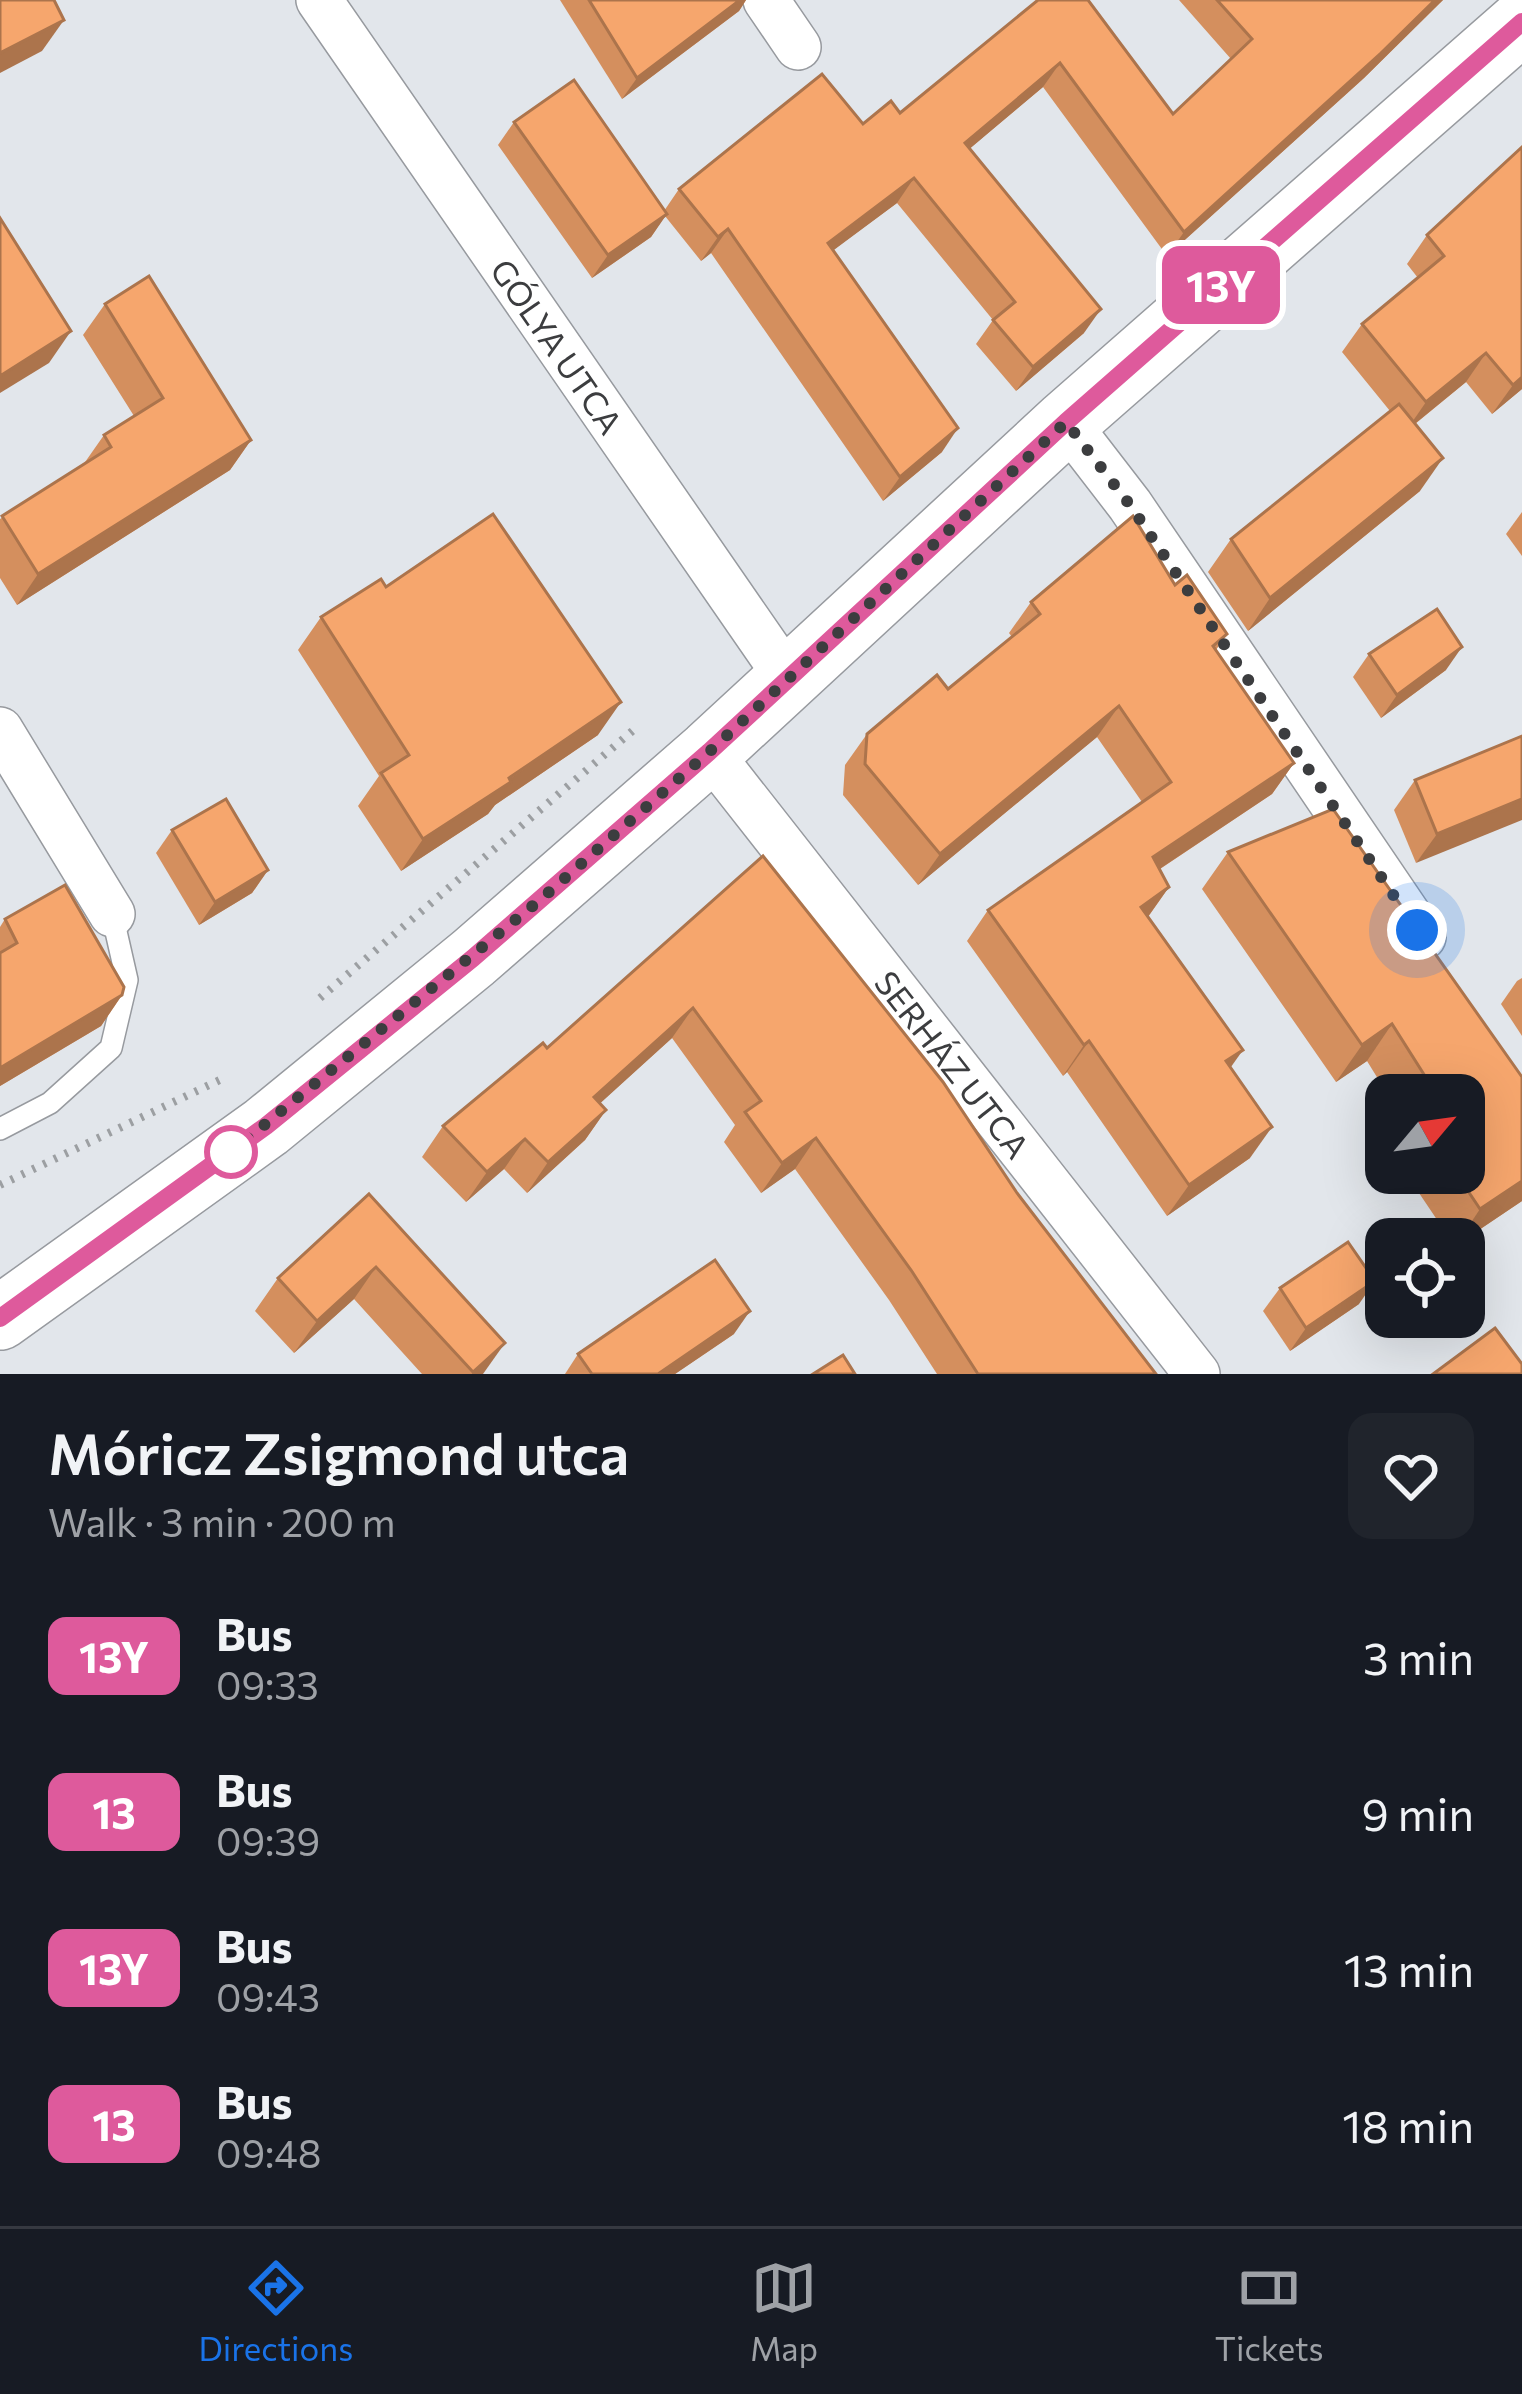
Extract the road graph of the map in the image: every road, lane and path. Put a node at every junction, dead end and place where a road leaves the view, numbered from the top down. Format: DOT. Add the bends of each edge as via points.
graph roads {
  1 [pos="766,0"];
  2 [pos="335,5"];
  3 [pos="1522,22"];
  4 [pos="798,46"];
  5 [pos="1066,422"];
  6 [pos="787,677"];
  7 [pos="0,730"];
  8 [pos="709,752"];
  9 [pos="112,914"];
  10 [pos="1444,968"];
  11 [pos="0,1129"];
  12 [pos="0,1318"];
  13 [pos="1197,1374"];
  1 -- 4 [label="street"];
  2 -- 6 [label="street, GÓLYA UTCA"];
  3 -- 5 [label="street"];
  5 -- 6 [label="street"];
  5 -- 10 [label="street"];
  6 -- 8 [label="street"];
  7 -- 9 [label="street"];
  8 -- 12 [label="street" via="266,1126"];
  8 -- 13 [label="street, SERHÁZ UTCA"];
  9 -- 11 [label="lane" via="127,980 111,1048 50,1102"];
}
